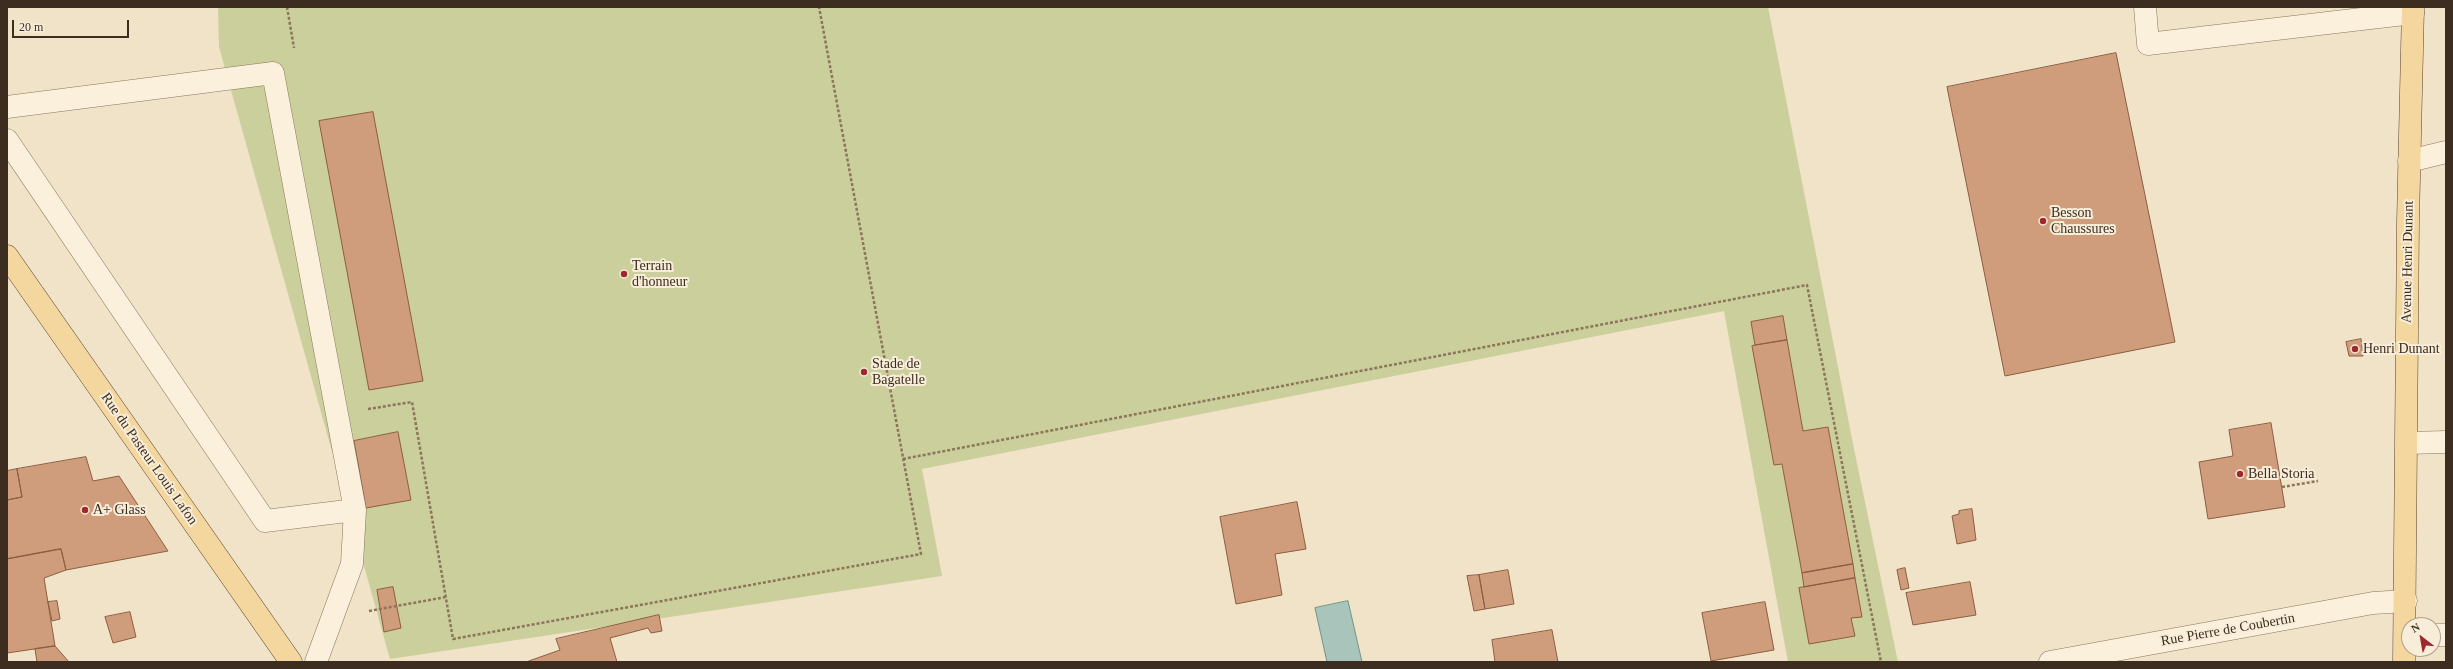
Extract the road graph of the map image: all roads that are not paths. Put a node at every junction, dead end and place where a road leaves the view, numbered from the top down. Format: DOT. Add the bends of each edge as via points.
graph roads {
  1 [pos="2146,7"];
  2 [pos="2413,10"];
  3 [pos="7,107"];
  4 [pos="7,140"];
  5 [pos="2446,152"];
  6 [pos="2409,161"];
  7 [pos="7,256"];
  8 [pos="2446,442"];
  9 [pos="2407,443"];
  10 [pos="356,510"];
  11 [pos="2406,601"];
  12 [pos="2406,617"];
  13 [pos="290,662"];
  14 [pos="316,662"];
  15 [pos="2050,662"];
  1 -- 2 [label="street" via="2148,44"];
  2 -- 6 [label="main road, Avenue Henri Dunant"];
  3 -- 10 [label="street" via="273,73"];
  4 -- 10 [label="street" via="265,521"];
  5 -- 6 [label="street"];
  6 -- 9 [label="main road, Avenue Henri Dunant"];
  7 -- 13 [label="main road, Rue du Pasteur Louis Lafon"];
  8 -- 9 [label="street"];
  9 -- 11 [label="main road, Avenue Henri Dunant"];
  10 -- 14 [label="street" via="352,564"];
  11 -- 12 [label="main road, Avenue Henri Dunant"];
  11 -- 15 [label="street, Rue Pierre de Coubertin" via="2373,603"];
}
